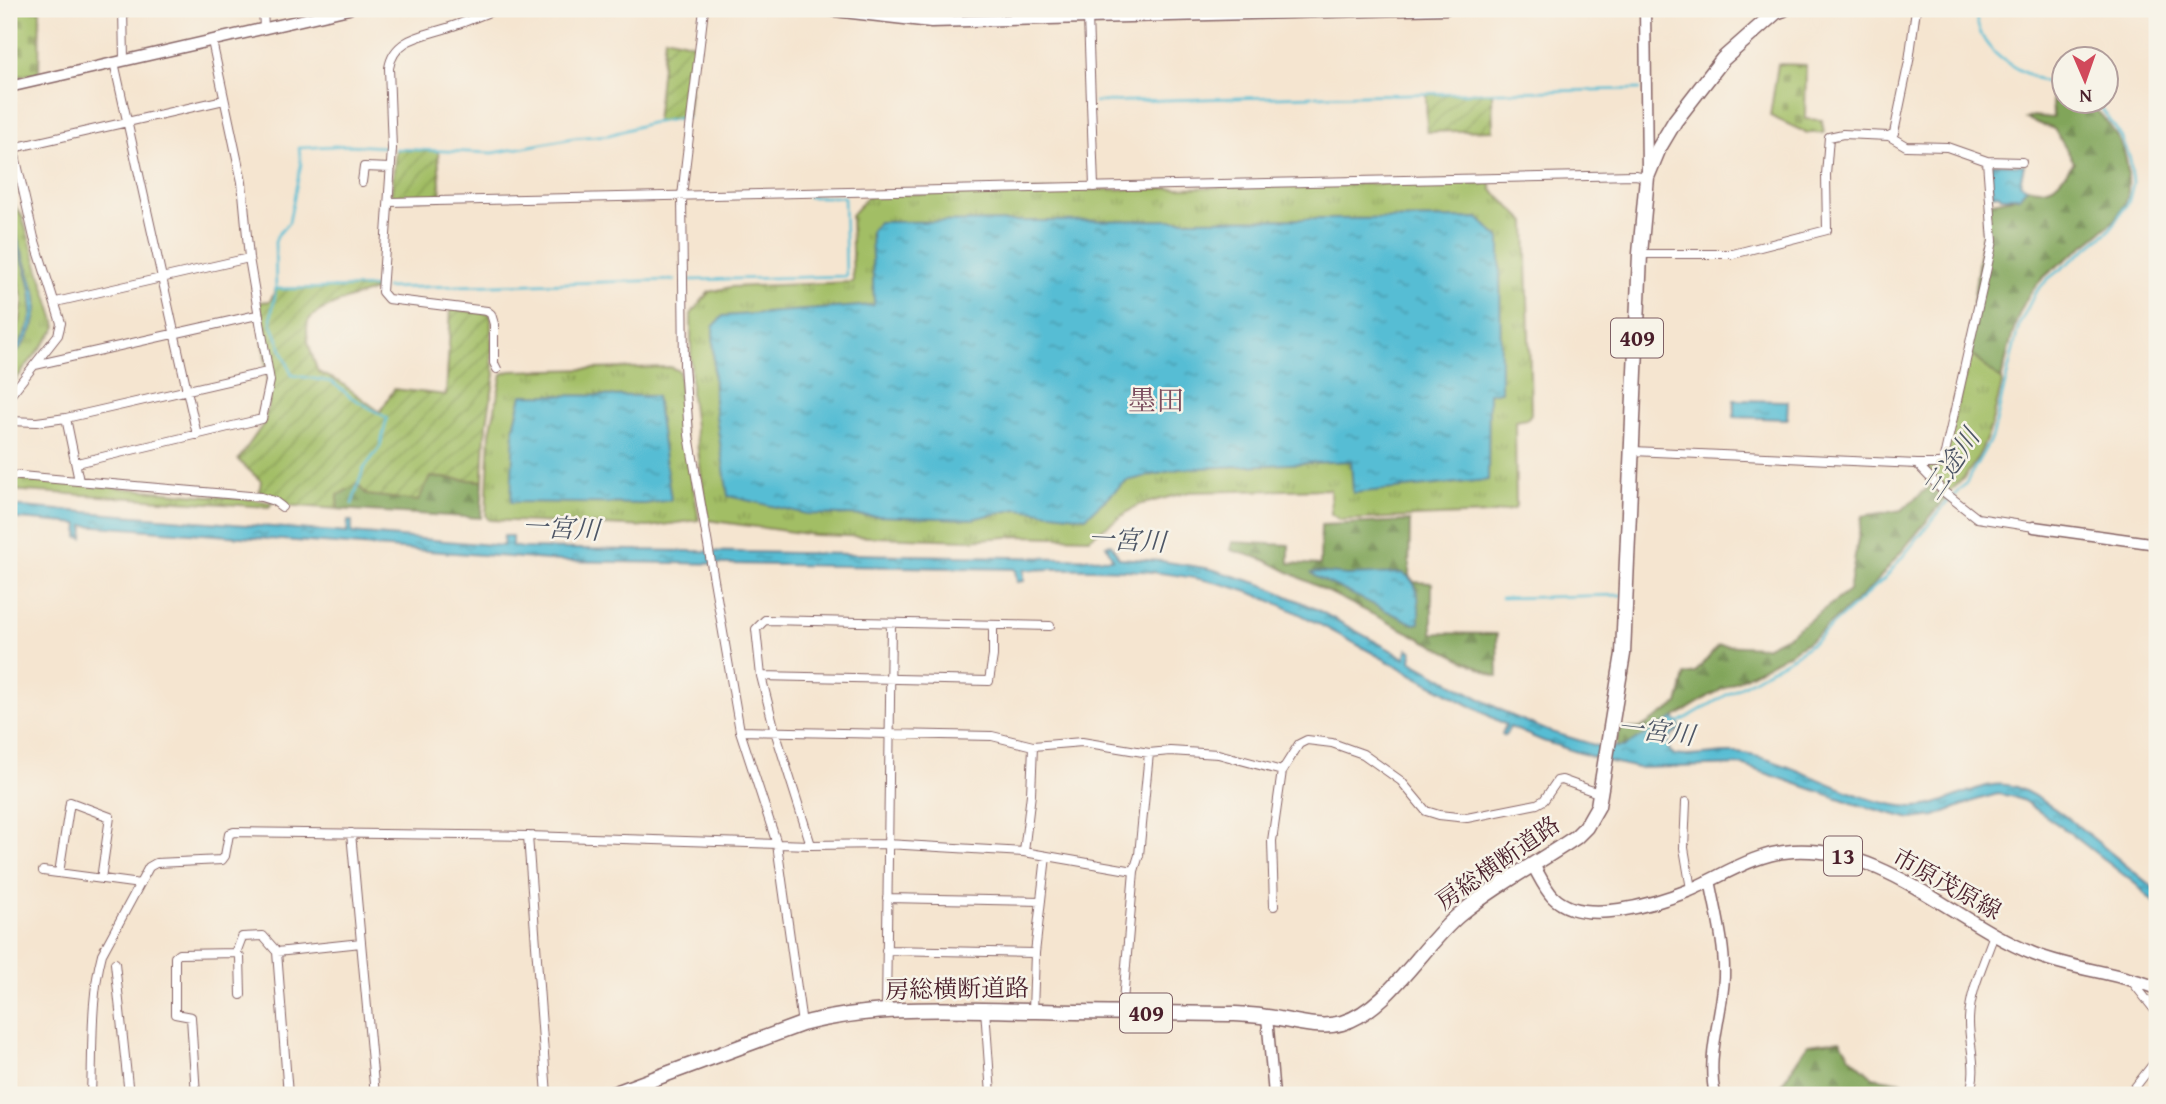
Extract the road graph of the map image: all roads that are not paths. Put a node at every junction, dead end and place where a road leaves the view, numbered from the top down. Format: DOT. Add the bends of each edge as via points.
graph roads {
  1 [pos="123,9"];
  2 [pos="263,9"];
  3 [pos="349,9"];
  4 [pos="497,9"];
  5 [pos="704,9"];
  6 [pos="816,9"];
  7 [pos="1446,9"];
  8 [pos="1645,9"];
  9 [pos="1916,9"];
  10 [pos="1775,10"];
  11 [pos="1088,17"];
  12 [pos="264,29"];
  13 [pos="212,41"];
  14 [pos="119,61"];
  15 [pos="9,87"];
  16 [pos="224,100"];
  17 [pos="127,122"];
  18 [pos="9,129"];
  19 [pos="1889,136"];
  20 [pos="13,148"];
  21 [pos="1987,162"];
  22 [pos="2022,162"];
  23 [pos="391,168"];
  24 [pos="1647,177"];
  25 [pos="362,182"];
  26 [pos="1094,187"];
  27 [pos="682,196"];
  28 [pos="389,202"];
  29 [pos="1640,254"];
  30 [pos="249,258"];
  31 [pos="162,278"];
  32 [pos="56,302"];
  33 [pos="257,315"];
  34 [pos="173,334"];
  35 [pos="34,365"];
  36 [pos="497,369"];
  37 [pos="267,372"];
  38 [pos="187,389"];
  39 [pos="9,397"];
  40 [pos="66,418"];
  41 [pos="9,421"];
  42 [pos="197,435"];
  43 [pos="1633,451"];
  44 [pos="76,463"];
  45 [pos="1917,464"];
  46 [pos="9,475"];
  47 [pos="79,481"];
  48 [pos="282,507"];
  49 [pos="2034,527"];
  50 [pos="2157,544"];
  51 [pos="891,623"];
  52 [pos="993,626"];
  53 [pos="1050,626"];
  54 [pos="761,676"];
  55 [pos="890,678"];
  56 [pos="740,731"];
  57 [pos="775,731"];
  58 [pos="889,734"];
  59 [pos="1033,746"];
  60 [pos="1149,753"];
  61 [pos="1282,771"];
  62 [pos="1601,793"];
  63 [pos="1686,802"];
  64 [pos="351,833"];
  65 [pos="528,836"];
  66 [pos="777,844"];
  67 [pos="887,844"];
  68 [pos="811,845"];
  69 [pos="1024,852"];
  70 [pos="1046,856"];
  71 [pos="1533,865"];
  72 [pos="43,871"];
  73 [pos="1134,871"];
  74 [pos="59,873"];
  75 [pos="101,879"];
  76 [pos="1710,880"];
  77 [pos="140,884"];
  78 [pos="1691,889"];
  79 [pos="887,898"];
  80 [pos="1041,901"];
  81 [pos="1274,906"];
  82 [pos="1994,934"];
  83 [pos="361,943"];
  84 [pos="886,950"];
  85 [pos="277,952"];
  86 [pos="236,953"];
  87 [pos="1035,953"];
  88 [pos="116,963"];
  89 [pos="2130,977"];
  90 [pos="2157,988"];
  91 [pos="241,995"];
  92 [pos="985,1009"];
  93 [pos="1033,1011"];
  94 [pos="886,1012"];
  95 [pos="1122,1013"];
  96 [pos="2157,1013"];
  97 [pos="1266,1017"];
  98 [pos="802,1024"];
  99 [pos="2157,1059"];
  100 [pos="91,1095"];
  101 [pos="129,1095"];
  102 [pos="195,1095"];
  103 [pos="288,1095"];
  104 [pos="375,1095"];
  105 [pos="547,1095"];
  106 [pos="610,1095"];
  107 [pos="991,1095"];
  108 [pos="1274,1095"];
  109 [pos="1715,1095"];
  110 [pos="1968,1095"];
  111 [pos="2129,1095"];
  1 -- 14 [label="street"];
  2 -- 12 [label="street"];
  3 -- 12 [label="street"];
  4 -- 23 [label="street" via="423,33 393,52 389,68"];
  5 -- 27 [label="street"];
  6 -- 11 [label="street" via="931,22"];
  7 -- 11 [label="street"];
  8 -- 24 [label="street"];
  9 -- 19 [label="street" via="1894,133"];
  10 -- 24 [label="highway, 房総横断道路 / 409" via="1716,68 1675,121"];
  11 -- 26 [label="street"];
  12 -- 13 [label="street"];
  13 -- 14 [label="street"];
  13 -- 16 [label="street"];
  14 -- 15 [label="street"];
  14 -- 17 [label="street"];
  16 -- 17 [label="street"];
  16 -- 30 [label="street" via="243,181"];
  17 -- 20 [label="street"];
  17 -- 31 [label="street"];
  18 -- 20 [label="street"];
  19 -- 21 [label="street" via="1906,146 1947,147"];
  19 -- 29 [label="street" via="1829,137 1827,230 1733,254"];
  20 -- 32 [label="street" via="34,238"];
  21 -- 22 [label="street"];
  21 -- 45 [label="street" via="1993,241 1965,372 1943,461"];
  23 -- 25 [label="street" via="364,167"];
  23 -- 28 [label="street"];
  24 -- 26 [label="street"];
  24 -- 29 [label="highway, 房総横断道路 / 409"];
  26 -- 27 [label="street"];
  27 -- 28 [label="street"];
  27 -- 56 [label="street" via="684,365 690,435"];
  28 -- 36 [label="street" via="383,296 487,311 493,319"];
  29 -- 43 [label="highway, 房総横断道路 / 409"];
  30 -- 31 [label="street"];
  30 -- 33 [label="street"];
  31 -- 32 [label="street"];
  31 -- 34 [label="street"];
  32 -- 35 [label="street" via="61,329"];
  33 -- 34 [label="street"];
  33 -- 37 [label="street"];
  34 -- 35 [label="street"];
  34 -- 38 [label="street"];
  35 -- 39 [label="street"];
  37 -- 38 [label="street"];
  37 -- 42 [label="street" via="270,381 262,419"];
  38 -- 40 [label="street"];
  38 -- 42 [label="street"];
  40 -- 41 [label="street"];
  40 -- 44 [label="street"];
  42 -- 44 [label="street"];
  43 -- 45 [label="street"];
  43 -- 62 [label="highway, 房総横断道路 / 409" via="1622,654"];
  44 -- 47 [label="street"];
  45 -- 49 [label="street" via="1977,518"];
  46 -- 47 [label="street"];
  47 -- 48 [label="street" via="261,497"];
  49 -- 50 [label="street"];
  51 -- 52 [label="street"];
  51 -- 54 [label="street" via="765,620 756,629"];
  51 -- 55 [label="street"];
  52 -- 53 [label="street"];
  52 -- 55 [label="street" via="989,681"];
  54 -- 55 [label="street"];
  54 -- 57 [label="street"];
  55 -- 58 [label="street"];
  56 -- 57 [label="street"];
  56 -- 66 [label="street"];
  57 -- 58 [label="street"];
  57 -- 68 [label="street"];
  58 -- 59 [label="street" via="992,736"];
  58 -- 67 [label="street"];
  59 -- 60 [label="street" via="1082,742"];
  59 -- 69 [label="street"];
  60 -- 61 [label="street" via="1218,754"];
  60 -- 73 [label="street"];
  61 -- 62 [label="street" via="1299,744 1307,740 1332,743 1363,754 1401,780 1426,811 1467,818 1537,804 1557,780"];
  61 -- 81 [label="street" via="1272,841"];
  62 -- 71 [label="highway, 房総横断道路 / 409" via="1587,827"];
  63 -- 78 [label="street" via="1684,848"];
  64 -- 65 [label="street"];
  64 -- 77 [label="street" via="234,832 229,834 222,860 156,863"];
  64 -- 83 [label="street"];
  65 -- 66 [label="street"];
  65 -- 105 [label="street"];
  66 -- 68 [label="street"];
  66 -- 98 [label="street"];
  67 -- 68 [label="street"];
  67 -- 69 [label="street"];
  67 -- 79 [label="street"];
  69 -- 70 [label="street"];
  70 -- 73 [label="street"];
  70 -- 80 [label="street"];
  71 -- 78 [label="main road, 市原茂原線 / 13" via="1552,896 1578,910 1623,909"];
  71 -- 97 [label="highway, 房総横断道路 / 409" via="1462,913 1389,991 1352,1018 1318,1025"];
  72 -- 74 [label="street"];
  73 -- 95 [label="street"];
  74 -- 75 [label="street"];
  74 -- 75 [label="street" via="70,802 110,817"];
  75 -- 77 [label="street"];
  76 -- 78 [label="main road, 市原茂原線 / 13"];
  76 -- 82 [label="main road, 市原茂原線 / 13" via="1774,853 1810,851 1843,856 1887,872"];
  76 -- 109 [label="street" via="1724,973 1712,1061"];
  77 -- 100 [label="street" via="98,970"];
  79 -- 80 [label="street"];
  79 -- 84 [label="street"];
  80 -- 87 [label="street"];
  82 -- 89 [label="main road, 市原茂原線 / 13" via="2036,955"];
  82 -- 110 [label="street" via="1971,999 1968,1020 1973,1073"];
  83 -- 85 [label="street"];
  83 -- 104 [label="street"];
  84 -- 87 [label="street"];
  84 -- 94 [label="street"];
  85 -- 86 [label="street" via="262,936 242,937"];
  85 -- 103 [label="street"];
  86 -- 91 [label="street"];
  86 -- 102 [label="street" via="175,957 175,1014 191,1017"];
  87 -- 93 [label="street"];
  88 -- 101 [label="street"];
  89 -- 90 [label="main road, 市原茂原線 / 13"];
  89 -- 96 [label="street"];
  92 -- 93 [label="highway, 房総横断道路 / 409"];
  92 -- 94 [label="highway, 房総横断道路 / 409"];
  92 -- 107 [label="street"];
  93 -- 95 [label="highway, 房総横断道路 / 409"];
  94 -- 98 [label="highway, 房総横断道路 / 409"];
  95 -- 97 [label="highway, 房総横断道路 / 409"];
  97 -- 108 [label="street"];
  98 -- 106 [label="highway, 房総横断道路 / 409"];
  99 -- 111 [label="street"];
}
